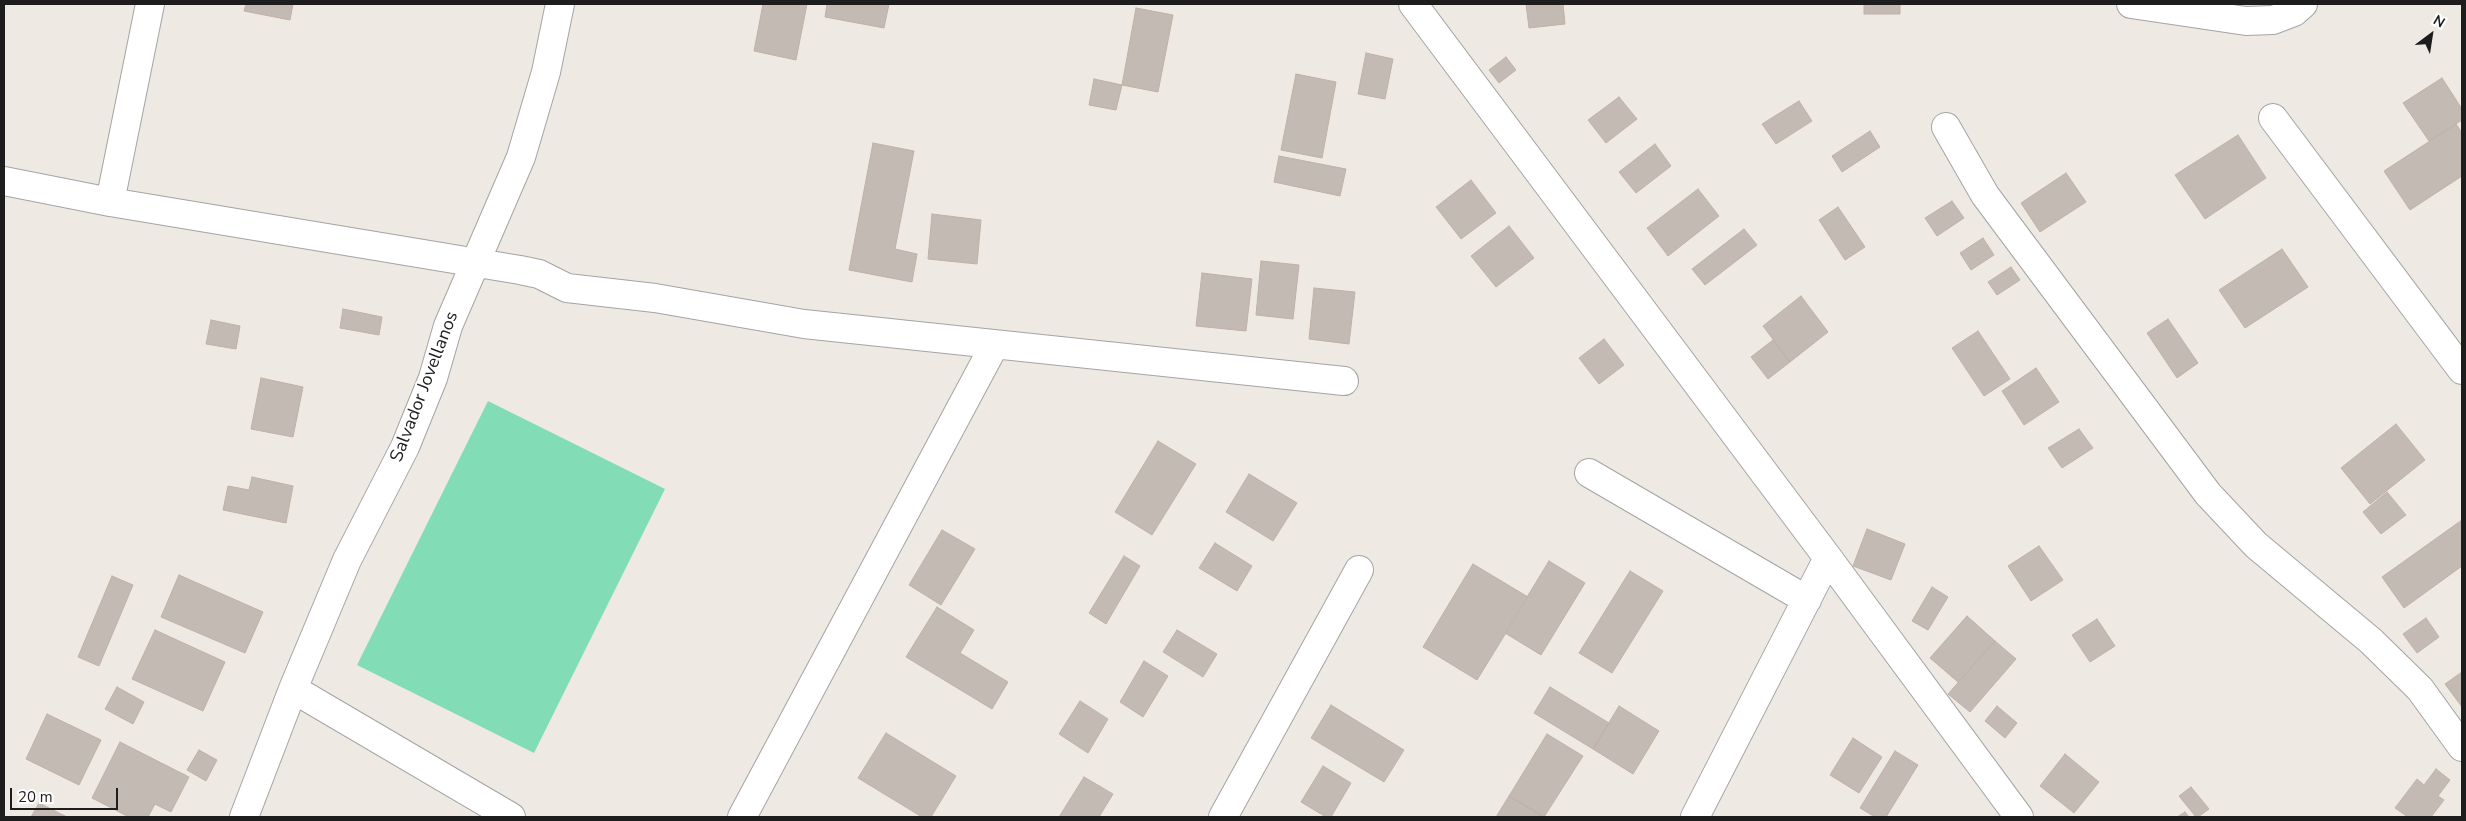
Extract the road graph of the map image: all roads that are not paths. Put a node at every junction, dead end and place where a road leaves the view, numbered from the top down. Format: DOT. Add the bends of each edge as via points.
graph roads {
  1 [pos="150,4"];
  2 [pos="560,4"];
  3 [pos="1412,4"];
  4 [pos="2131,4"];
  5 [pos="2303,4"];
  6 [pos="2273,118"];
  7 [pos="1946,127"];
  8 [pos="4,181"];
  9 [pos="110,202"];
  10 [pos="475,263"];
  11 [pos="995,344"];
  12 [pos="2462,370"];
  13 [pos="1344,381"];
  14 [pos="1589,473"];
  15 [pos="1828,558"];
  16 [pos="1359,570"];
  17 [pos="1807,600"];
  18 [pos="293,689"];
  19 [pos="2462,747"];
  20 [pos="244,817"];
  21 [pos="511,817"];
  22 [pos="742,817"];
  23 [pos="1223,817"];
  24 [pos="1695,817"];
  25 [pos="2019,817"];
  1 -- 9 [label="street"];
  2 -- 10 [label="street, Salvador Jovellanos" via="546,72 521,157"];
  3 -- 15 [label="street"];
  4 -- 5 [label="street" via="2246,22 2273,20 2294,12"];
  6 -- 12 [label="street"];
  7 -- 19 [label="street" via="1986,195 2208,494 2256,545 2371,641 2420,689"];
  8 -- 9 [label="street"];
  9 -- 10 [label="street"];
  10 -- 11 [label="street" via="539,274 567,288 655,298 804,324"];
  10 -- 18 [label="street, Salvador Jovellanos" via="448,326 405,446 347,560"];
  11 -- 13 [label="street"];
  11 -- 22 [label="street"];
  14 -- 17 [label="street"];
  15 -- 17 [label="street"];
  15 -- 25 [label="street"];
  16 -- 23 [label="street"];
  17 -- 24 [label="street"];
  18 -- 20 [label="street, Salvador Jovellanos"];
  18 -- 21 [label="street"];
}
